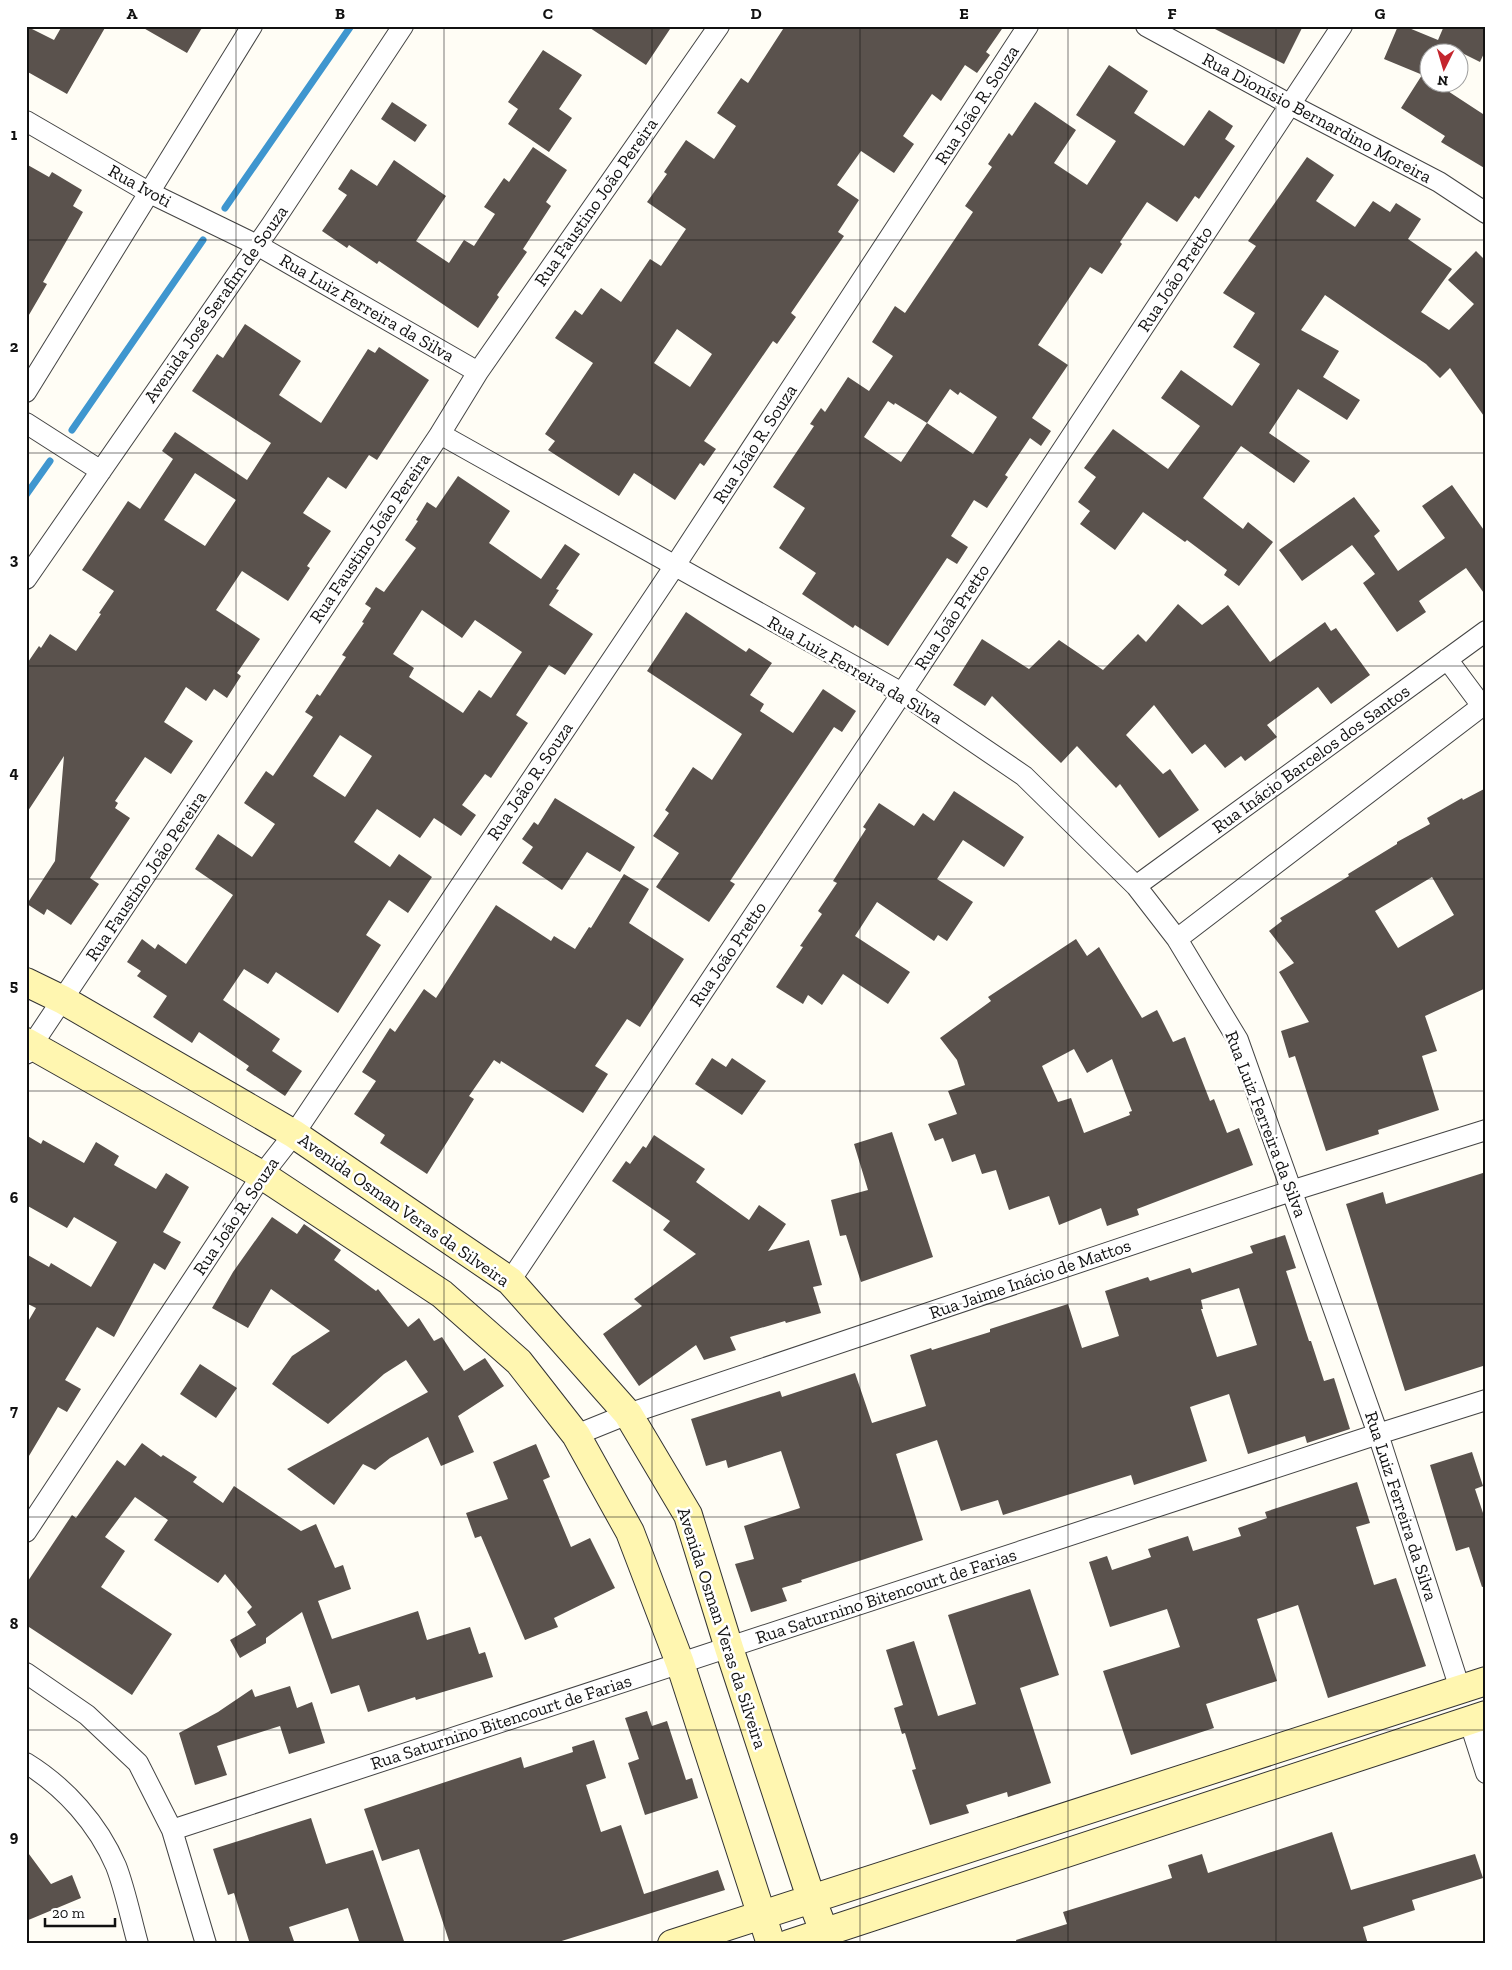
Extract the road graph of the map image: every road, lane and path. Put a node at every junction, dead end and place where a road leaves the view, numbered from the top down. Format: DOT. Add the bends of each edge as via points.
graph roads {
  1 [pos="252,26"];
  2 [pos="403,26"];
  3 [pos="719,26"];
  4 [pos="1028,26"];
  5 [pos="1146,26"];
  6 [pos="1342,26"];
  7 [pos="1289,104"];
  8 [pos="26,121"];
  9 [pos="150,193"];
  10 [pos="1486,213"];
  11 [pos="257,245"];
  12 [pos="478,372"];
  13 [pos="26,392"];
  14 [pos="26,424"];
  15 [pos="440,434"];
  16 [pos="101,471"];
  17 [pos="674,567"];
  18 [pos="26,579"];
  19 [pos="1486,631"];
  20 [pos="1447,660"];
  21 [pos="902,694"];
  22 [pos="1484,705"];
  23 [pos="1136,886"];
  24 [pos="1176,939"];
  25 [pos="26,982"];
  26 [pos="63,1000"];
  27 [pos="28,1047"];
  28 [pos="1486,1130"];
  29 [pos="294,1134"];
  30 [pos="262,1175"];
  31 [pos="1292,1191"];
  32 [pos="510,1281"];
  33 [pos="1486,1400"];
  34 [pos="628,1414"];
  35 [pos="1378,1434"];
  36 [pos="576,1435"];
  37 [pos="26,1532"];
  38 [pos="729,1648"];
  39 [pos="680,1663"];
  40 [pos="26,1673"];
  41 [pos="1486,1681"];
  42 [pos="1460,1689"];
  43 [pos="1478,1717"];
  44 [pos="26,1763"];
  45 [pos="1486,1773"];
  46 [pos="172,1830"];
  47 [pos="811,1898"];
  48 [pos="763,1916"];
  49 [pos="827,1938"];
  50 [pos="138,1944"];
  51 [pos="206,1944"];
  52 [pos="672,1944"];
  53 [pos="771,1944"];
  54 [pos="789,1944"];
  1 -- 9 [label="street"];
  2 -- 11 [label="street, Avenida José Serafim de Souza"];
  3 -- 12 [label="street, Rua Faustino João Pereira"];
  4 -- 17 [label="street, Rua João R. Souza"];
  5 -- 7 [label="street, Rua Dionísio Bernardino Moreira"];
  6 -- 7 [label="street, Rua João Pretto"];
  7 -- 10 [label="street, Rua Dionísio Bernardino Moreira" via="1439,182"];
  7 -- 21 [label="street, Rua João Pretto"];
  8 -- 9 [label="street, Rua Ivoti"];
  9 -- 11 [label="street, Rua Ivoti"];
  9 -- 13 [label="street"];
  11 -- 12 [label="street, Rua Luiz Ferreira da Silva"];
  11 -- 16 [label="street, Avenida José Serafim de Souza"];
  12 -- 15 [label="street, Rua Faustino João Pereira"];
  14 -- 16 [label="street"];
  15 -- 17 [label="street, Rua Luiz Ferreira da Silva"];
  15 -- 26 [label="street, Rua Faustino João Pereira"];
  16 -- 18 [label="street, Avenida José Serafim de Souza"];
  17 -- 21 [label="street, Rua Luiz Ferreira da Silva"];
  17 -- 29 [label="street, Rua João R. Souza"];
  19 -- 20 [label="street, Rua Inácio Barcelos dos Santos"];
  20 -- 22 [label="street"];
  20 -- 23 [label="street, Rua Inácio Barcelos dos Santos"];
  21 -- 23 [label="street, Rua Luiz Ferreira da Silva" via="1024,776"];
  21 -- 32 [label="street, Rua João Pretto"];
  22 -- 24 [label="street"];
  23 -- 24 [label="street, Rua Luiz Ferreira da Silva"];
  24 -- 31 [label="street, Rua Luiz Ferreira da Silva" via="1238,1040"];
  25 -- 26 [label="main road, Avenida Osman Veras da Silveira"];
  26 -- 27 [label="street, Rua Faustino João Pereira"];
  26 -- 29 [label="main road, Avenida Osman Veras da Silveira"];
  27 -- 30 [label="main road"];
  28 -- 31 [label="street, Rua Jaime Inácio de Mattos"];
  29 -- 30 [label="street, Rua João R. Souza"];
  29 -- 32 [label="main road, Avenida Osman Veras da Silveira"];
  30 -- 36 [label="main road" via="442,1294 519,1362"];
  30 -- 37 [label="street, Rua João R. Souza"];
  31 -- 34 [label="street, Rua Jaime Inácio de Mattos"];
  31 -- 35 [label="street, Rua Luiz Ferreira da Silva"];
  32 -- 34 [label="main road, Avenida Osman Veras da Silveira"];
  33 -- 35 [label="street, Rua Saturnino Bitencourt de Farias"];
  34 -- 36 [label="street, Rua Jaime Inácio de Mattos"];
  34 -- 38 [label="main road, Avenida Osman Veras da Silveira" via="688,1515"];
  35 -- 38 [label="street, Rua Saturnino Bitencourt de Farias"];
  35 -- 42 [label="street, Rua Luiz Ferreira da Silva"];
  36 -- 39 [label="main road" via="630,1532"];
  38 -- 39 [label="street, Rua Saturnino Bitencourt de Farias"];
  38 -- 47 [label="main road, Avenida Osman Veras da Silveira"];
  39 -- 46 [label="street, Rua Saturnino Bitencourt de Farias"];
  39 -- 48 [label="main road"];
  40 -- 46 [label="street" via="87,1715 138,1763"];
  41 -- 42 [label="main road"];
  42 -- 47 [label="main road"];
  43 -- 45 [label="street"];
  43 -- 49 [label="main road"];
  44 -- 50 [label="street" via="44,1773 86,1814 116,1866"];
  46 -- 51 [label="street"];
  47 -- 48 [label="main road"];
  47 -- 49 [label="main road, Avenida Osman Veras da Silveira"];
  48 -- 52 [label="main road"];
  48 -- 53 [label="main road"];
  49 -- 54 [label="main road"];
}
